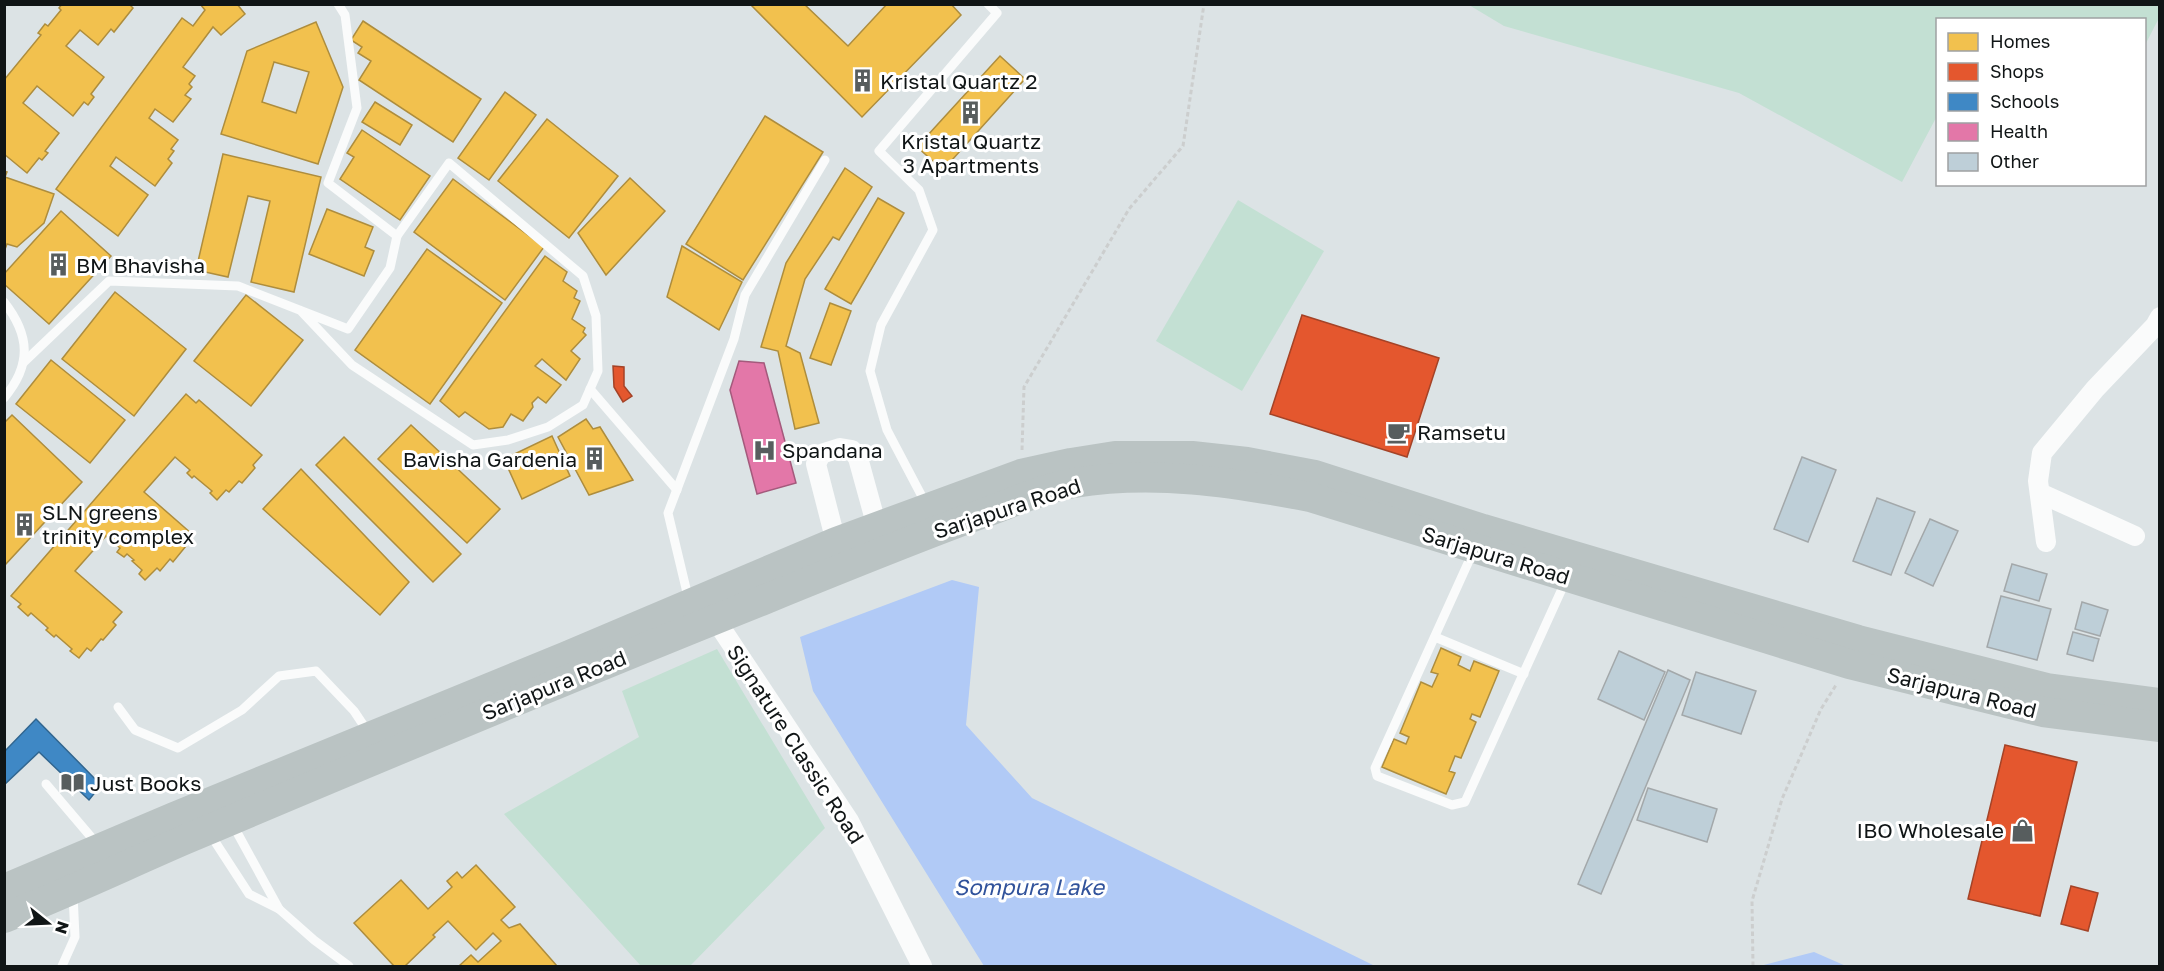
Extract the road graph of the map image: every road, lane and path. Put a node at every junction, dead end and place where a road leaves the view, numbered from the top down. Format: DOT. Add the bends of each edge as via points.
graph roads {
  1 [pos="338,4"];
  2 [pos="988,4"];
  3 [pos="1204,4"];
  4 [pos="825,160"];
  5 [pos="397,236"];
  6 [pos="4,302"];
  7 [pos="300,310"];
  8 [pos="2160,317"];
  9 [pos="23,363"];
  10 [pos="590,389"];
  11 [pos="4,398"];
  12 [pos="1021,474"];
  13 [pos="677,490"];
  14 [pos="2040,493"];
  15 [pos="932,519"];
  16 [pos="877,528"];
  17 [pos="2135,536"];
  18 [pos="836,542"];
  19 [pos="2046,542"];
  20 [pos="1475,548"];
  21 [pos="1567,578"];
  22 [pos="1639,587"];
  23 [pos="689,604"];
  24 [pos="715,619"];
  25 [pos="1435,637"];
  26 [pos="1849,664"];
  27 [pos="568,667"];
  28 [pos="1524,674"];
  29 [pos="118,707"];
  30 [pos="2158,717"];
  31 [pos="371,737"];
  32 [pos="46,784"];
  33 [pos="199,827"];
  34 [pos="108,860"];
  35 [pos="4,889"];
  36 [pos="72,891"];
  37 [pos="279,909"];
  38 [pos="4,918"];
  39 [pos="62,966"];
  40 [pos="349,966"];
  41 [pos="922,966"];
  42 [pos="1753,966"];
  1 -- 5 [label="lane" via="345,15 357,108 328,183"];
  2 -- 15 [label="lane" via="997,13 879,151 919,190 933,230 881,325 870,371 887,430"];
  3 -- 12 [label="path" via="1183,146 1129,209 1024,387"];
  4 -- 13 [label="lane" via="745,295 734,339"];
  5 -- 7 [label="lane" via="390,268 348,329"];
  5 -- 10 [label="lane" via="449,163 584,276 596,316 598,371"];
  6 -- 9 [label="lane" via="17,318 24,340"];
  7 -- 9 [label="lane" via="238,286 109,281"];
  7 -- 10 [label="lane" via="352,365 473,445 508,441 548,427 583,405"];
  8 -- 14 [label="street" via="2042,453"];
  9 -- 11 [label="lane" via="15,385"];
  10 -- 13 [label="lane"];
  12 -- 15 [label="main road, Sarjapura Road"];
  12 -- 22 [label="main road, Sarjapura Road" via="1115,456 1191,456 1247,462 1315,475"];
  13 -- 23 [label="lane" via="668,513"];
  14 -- 17 [label="street"];
  14 -- 19 [label="street"];
  15 -- 16 [label="main road, Sarjapura Road"];
  15 -- 20 [label="main road, Sarjapura Road" via="1070,484 1108,479 1185,478 1310,497"];
  15 -- 24 [label="main road, Sarjapura Road"];
  16 -- 18 [label="main road, Sarjapura Road"];
  16 -- 18 [label="street" via="858,458 852,450 840,448 821,454 816,464"];
  18 -- 23 [label="main road, Sarjapura Road"];
  20 -- 21 [label="main road, Sarjapura Road"];
  20 -- 25 [label="lane"];
  21 -- 22 [label="main road, Sarjapura Road"];
  21 -- 28 [label="lane"];
  22 -- 26 [label="main road, Sarjapura Road"];
  22 -- 30 [label="main road, Sarjapura Road"];
  23 -- 27 [label="main road, Sarjapura Road"];
  24 -- 27 [label="main road, Sarjapura Road"];
  24 -- 41 [label="street, Signature Classic Road" via="849,821"];
  25 -- 28 [label="lane"];
  25 -- 28 [label="lane" via="1375,768 1377,776 1452,805 1465,802"];
  26 -- 30 [label="main road, Sarjapura Road" via="2043,712"];
  26 -- 42 [label="path" via="1821,710 1782,799 1752,901"];
  27 -- 31 [label="main road, Sarjapura Road"];
  27 -- 33 [label="main road, Sarjapura Road"];
  29 -- 31 [label="lane" via="135,730 178,748 242,710 279,676 316,672 354,711"];
  31 -- 33 [label="main road, Sarjapura Road"];
  32 -- 34 [label="lane"];
  33 -- 34 [label="main road, Sarjapura Road"];
  33 -- 37 [label="lane"];
  33 -- 37 [label="lane" via="249,894"];
  34 -- 35 [label="main road, Sarjapura Road"];
  34 -- 36 [label="main road, Sarjapura Road"];
  36 -- 38 [label="main road, Sarjapura Road"];
  36 -- 39 [label="lane" via="75,937"];
  37 -- 40 [label="lane"];
}
